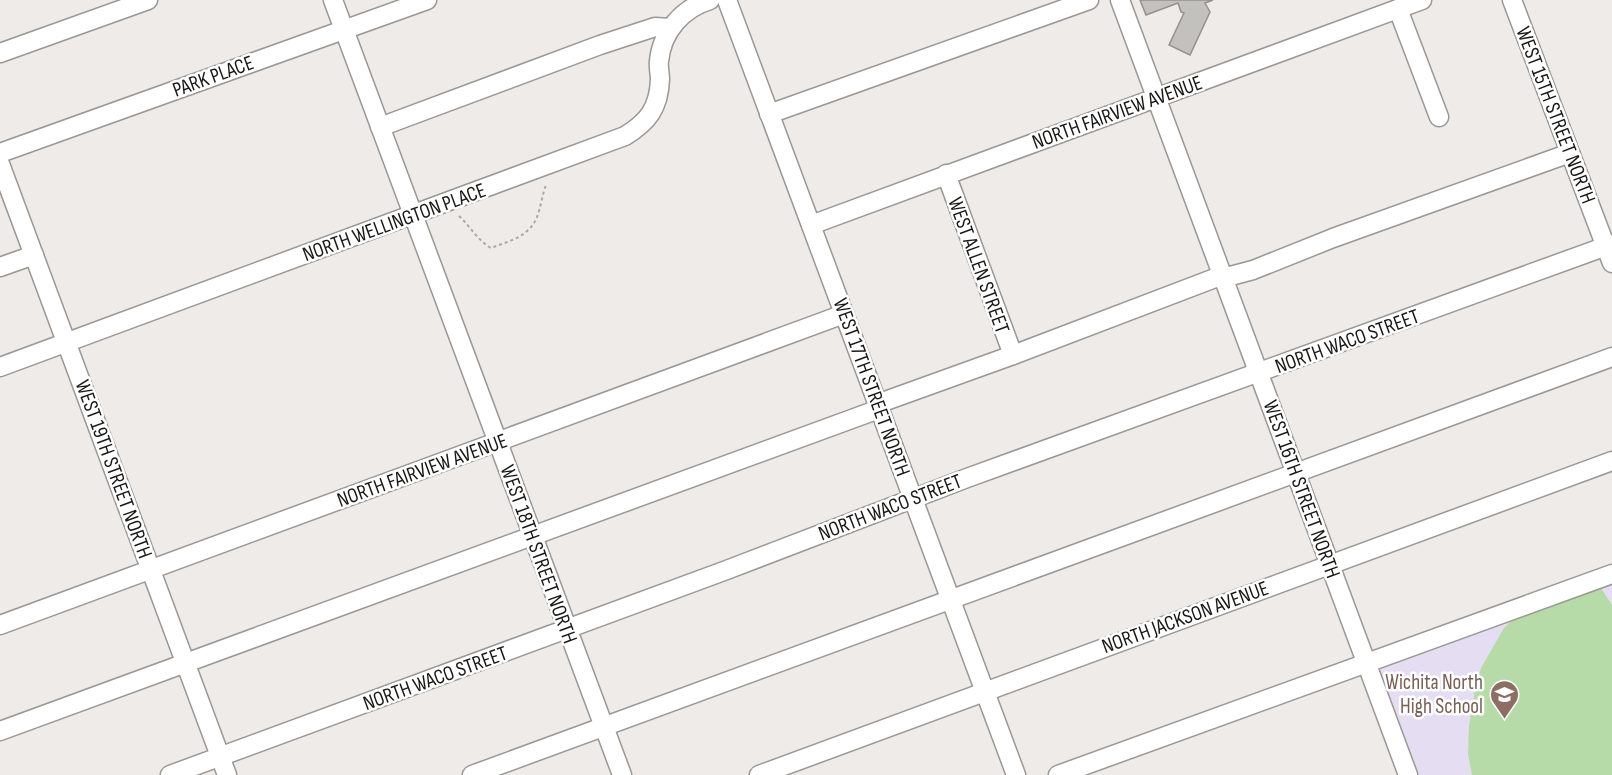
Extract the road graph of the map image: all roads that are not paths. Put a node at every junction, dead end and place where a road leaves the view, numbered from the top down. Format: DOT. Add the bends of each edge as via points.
graph roads {
  1 [pos="148,0"];
  2 [pos="333,0"];
  3 [pos="427,0"];
  4 [pos="710,0"];
  5 [pos="727,0"];
  6 [pos="1089,0"];
  7 [pos="1120,0"];
  8 [pos="1422,0"];
  9 [pos="1512,0"];
  10 [pos="1398,9"];
  11 [pos="670,28"];
  12 [pos="343,29"];
  13 [pos="0,53"];
  14 [pos="1157,98"];
  15 [pos="770,114"];
  16 [pos="1439,117"];
  17 [pos="380,127"];
  18 [pos="0,153"];
  19 [pos="1570,153"];
  20 [pos="0,164"];
  21 [pos="946,174"];
  22 [pos="413,215"];
  23 [pos="811,225"];
  24 [pos="1610,252"];
  25 [pos="34,255"];
  26 [pos="0,267"];
  27 [pos="1223,276"];
  28 [pos="844,314"];
  29 [pos="67,343"];
  30 [pos="1013,356"];
  31 [pos="1612,357"];
  32 [pos="0,367"];
  33 [pos="1259,373"];
  34 [pos="878,406"];
  35 [pos="497,443"];
  36 [pos="1612,461"];
  37 [pos="1296,473"];
  38 [pos="913,499"];
  39 [pos="532,536"];
  40 [pos="1330,564"];
  41 [pos="151,569"];
  42 [pos="1612,574"];
  43 [pos="950,600"];
  44 [pos="0,625"];
  45 [pos="567,629"];
  46 [pos="186,663"];
  47 [pos="1366,663"];
  48 [pos="984,692"];
  49 [pos="604,727"];
  50 [pos="0,731"];
  51 [pos="220,757"];
  52 [pos="170,775"];
  53 [pos="227,775"];
  54 [pos="472,775"];
  55 [pos="622,775"];
  56 [pos="759,775"];
  57 [pos="1016,775"];
  58 [pos="1058,775"];
  59 [pos="1408,775"];
  1 -- 13 [label="street"];
  2 -- 12 [label="street, WEST 18TH STREET NORTH"];
  3 -- 12 [label="street, PARK PLACE"];
  4 -- 11 [label="street" via="681,15"];
  5 -- 15 [label="street, WEST 17TH STREET NORTH"];
  6 -- 15 [label="street"];
  7 -- 14 [label="street, WEST 16TH STREET NORTH"];
  8 -- 10 [label="street, NORTH FAIRVIEW AVENUE"];
  9 -- 19 [label="street, WEST 15TH STREET NORTH"];
  10 -- 14 [label="street, NORTH FAIRVIEW AVENUE"];
  10 -- 16 [label="street"];
  11 -- 17 [label="street" via="655,27 600,45"];
  11 -- 22 [label="street, NORTH WELLINGTON PLACE" via="659,60 657,99 641,126 625,136"];
  12 -- 17 [label="street, WEST 18TH STREET NORTH"];
  12 -- 18 [label="street, PARK PLACE"];
  14 -- 21 [label="street, NORTH FAIRVIEW AVENUE"];
  14 -- 27 [label="street, WEST 16TH STREET NORTH"];
  15 -- 23 [label="street, WEST 17TH STREET NORTH"];
  17 -- 22 [label="street, WEST 18TH STREET NORTH"];
  19 -- 24 [label="street, WEST 15TH STREET NORTH"];
  19 -- 27 [label="street" via="1253,270"];
  20 -- 25 [label="street, WEST 19TH STREET NORTH"];
  21 -- 23 [label="street, NORTH FAIRVIEW AVENUE"];
  21 -- 30 [label="street, WEST ALLEN STREET"];
  22 -- 29 [label="street, NORTH WELLINGTON PLACE"];
  22 -- 35 [label="street, WEST 18TH STREET NORTH"];
  23 -- 28 [label="street, WEST 17TH STREET NORTH"];
  24 -- 33 [label="street, NORTH WACO STREET"];
  25 -- 26 [label="street"];
  25 -- 29 [label="street, WEST 19TH STREET NORTH"];
  27 -- 30 [label="street"];
  27 -- 33 [label="street, WEST 16TH STREET NORTH"];
  28 -- 34 [label="street, WEST 17TH STREET NORTH"];
  28 -- 35 [label="street, NORTH FAIRVIEW AVENUE"];
  29 -- 32 [label="street, NORTH WELLINGTON PLACE"];
  29 -- 41 [label="street, WEST 19TH STREET NORTH"];
  30 -- 34 [label="street"];
  31 -- 37 [label="street"];
  33 -- 37 [label="street, WEST 16TH STREET NORTH"];
  33 -- 38 [label="street, NORTH WACO STREET"];
  34 -- 38 [label="street, WEST 17TH STREET NORTH"];
  34 -- 39 [label="street"];
  35 -- 39 [label="street, WEST 18TH STREET NORTH"];
  35 -- 41 [label="street, NORTH FAIRVIEW AVENUE"];
  36 -- 40 [label="street, NORTH JACKSON AVENUE"];
  37 -- 40 [label="street, WEST 16TH STREET NORTH"];
  37 -- 43 [label="street"];
  38 -- 43 [label="street, WEST 17TH STREET NORTH"];
  38 -- 45 [label="street, NORTH WACO STREET"];
  39 -- 45 [label="street, WEST 18TH STREET NORTH"];
  39 -- 46 [label="street"];
  40 -- 47 [label="street, WEST 16TH STREET NORTH"];
  40 -- 48 [label="street, NORTH JACKSON AVENUE"];
  41 -- 44 [label="street, NORTH FAIRVIEW AVENUE"];
  41 -- 46 [label="street, WEST 19TH STREET NORTH"];
  42 -- 47 [label="street"];
  43 -- 48 [label="street, WEST 17TH STREET NORTH"];
  43 -- 49 [label="street"];
  45 -- 49 [label="street, WEST 18TH STREET NORTH"];
  45 -- 51 [label="street, NORTH WACO STREET"];
  46 -- 50 [label="street"];
  46 -- 51 [label="street, WEST 19TH STREET NORTH"];
  47 -- 58 [label="street"];
  47 -- 59 [label="street, WEST 16TH STREET NORTH"];
  48 -- 56 [label="street, NORTH JACKSON AVENUE"];
  48 -- 57 [label="street, WEST 17TH STREET NORTH"];
  49 -- 54 [label="street"];
  49 -- 55 [label="street, WEST 18TH STREET NORTH"];
  51 -- 52 [label="street, NORTH WACO STREET"];
  51 -- 53 [label="street, WEST 19TH STREET NORTH"];
}
